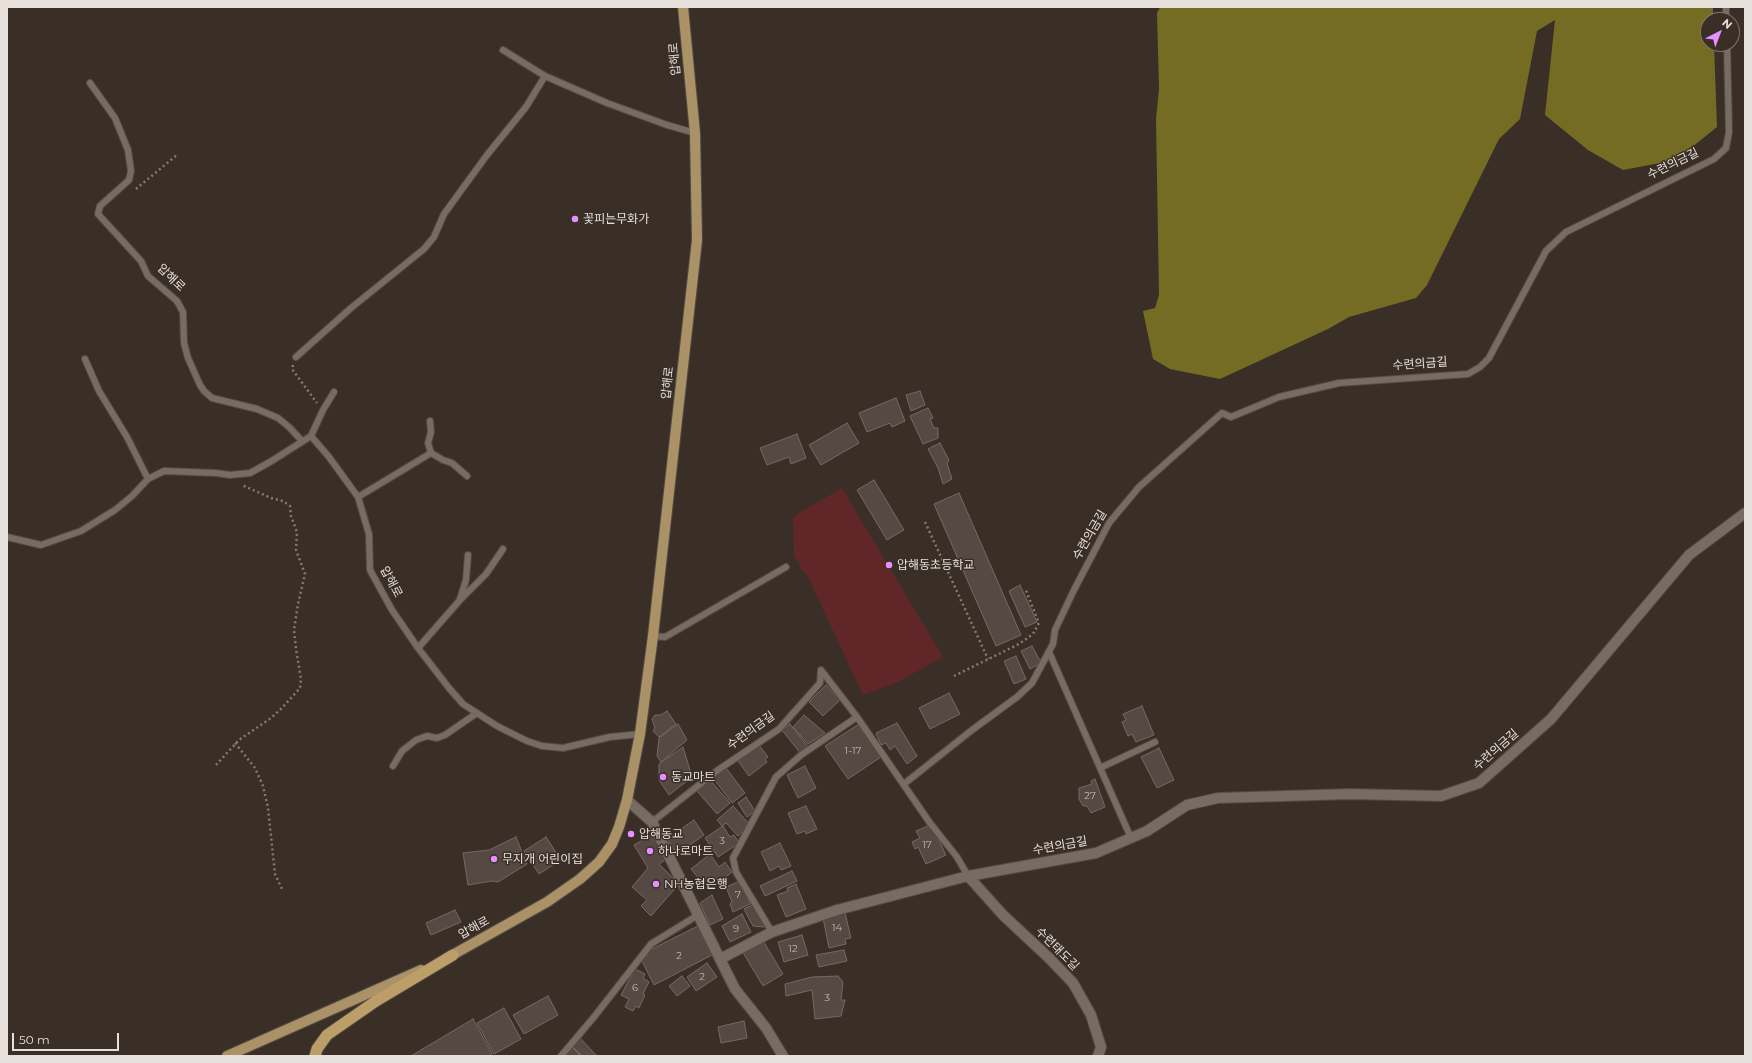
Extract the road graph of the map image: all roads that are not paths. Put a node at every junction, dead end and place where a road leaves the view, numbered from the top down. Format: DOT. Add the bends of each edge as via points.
graph roads {
  1 [pos="683,7"];
  2 [pos="503,50"];
  3 [pos="1727,52"];
  4 [pos="545,76"];
  5 [pos="90,82"];
  6 [pos="695,132"];
  7 [pos="296,357"];
  8 [pos="85,359"];
  9 [pos="334,392"];
  10 [pos="430,421"];
  11 [pos="311,436"];
  12 [pos="302,441"];
  13 [pos="431,453"];
  14 [pos="467,476"];
  15 [pos="148,478"];
  16 [pos="358,497"];
  17 [pos="1745,513"];
  18 [pos="7,537"];
  19 [pos="503,549"];
  20 [pos="468,555"];
  21 [pos="786,567"];
  22 [pos="460,600"];
  23 [pos="653,636"];
  24 [pos="418,648"];
  25 [pos="1049,652"];
  26 [pos="477,714"];
  27 [pos="857,717"];
  28 [pos="640,734"];
  29 [pos="1156,742"];
  30 [pos="393,766"];
  31 [pos="1100,768"];
  32 [pos="904,784"];
  33 [pos="627,800"];
  34 [pos="652,822"];
  35 [pos="1131,838"];
  36 [pos="968,876"];
  37 [pos="698,915"];
  38 [pos="772,932"];
  39 [pos="452,955"];
  40 [pos="720,959"];
  41 [pos="227,1056"];
  42 [pos="315,1056"];
  43 [pos="560,1056"];
  44 [pos="783,1056"];
  45 [pos="1098,1056"];
  1 -- 6 [label="main road, 압해로"];
  2 -- 4 [label="lane"];
  3 -- 25 [label="lane, 수련의금길" via="1729,132 1726,148 1714,159 1566,232 1546,251 1489,358 1480,367 1468,374 1340,383 1280,397 1231,417 1222,413 1139,487 1109,523 1055,630"];
  4 -- 6 [label="lane" via="606,103 667,125"];
  4 -- 7 [label="lane" via="526,107 444,214 434,237 424,249 350,308"];
  5 -- 12 [label="lane, 압해로" via="115,118 128,150 131,171 129,180 100,206 98,214 141,261 148,276 177,301 183,312 186,351 204,391 212,398 257,409 278,418"];
  6 -- 23 [label="main road, 압해로" via="697,240"];
  8 -- 15 [label="lane" via="99,391"];
  9 -- 11 [label="lane"];
  10 -- 13 [label="lane" via="428,443"];
  11 -- 12 [label="lane"];
  11 -- 16 [label="lane, 압해로"];
  12 -- 15 [label="lane" via="250,473 230,475 164,471"];
  13 -- 14 [label="lane" via="452,462"];
  13 -- 16 [label="lane"];
  15 -- 18 [label="lane" via="115,510 81,531 42,545"];
  16 -- 24 [label="lane, 압해로" via="369,534 370,570 392,610"];
  17 -- 35 [label="street, 수련의금길" via="1689,555 1551,719 1479,782 1441,796 1350,794 1218,798 1187,805 1147,831"];
  19 -- 22 [label="lane" via="486,574"];
  20 -- 22 [label="lane" via="466,580"];
  21 -- 23 [label="lane" via="665,637"];
  22 -- 24 [label="lane"];
  23 -- 28 [label="main road, 압해로"];
  24 -- 26 [label="lane, 압해로" via="463,704"];
  25 -- 31 [label="lane"];
  25 -- 32 [label="lane, 수련의금길" via="1032,683 1017,697"];
  26 -- 28 [label="lane, 압해로" via="542,746 563,748 610,737"];
  26 -- 30 [label="lane" via="445,735 437,738 427,736 410,745 402,751"];
  27 -- 32 [label="lane, 수련의금길"];
  27 -- 34 [label="lane, 수련의금길" via="821,670 820,683 779,729 718,770"];
  27 -- 38 [label="lane" via="801,755 776,777 733,858 736,872"];
  28 -- 33 [label="main road, 압해로"];
  29 -- 31 [label="lane"];
  31 -- 35 [label="lane"];
  32 -- 36 [label="lane, 수련의금길" via="958,858"];
  33 -- 34 [label="street"];
  33 -- 39 [label="main road, 압해로" via="612,844 599,862 547,902"];
  34 -- 37 [label="street"];
  35 -- 36 [label="street, 수련의금길" via="1096,853"];
  36 -- 38 [label="street, 수련의금길" via="837,910"];
  36 -- 45 [label="street, 수련태도길" via="1003,915 1073,983 1091,1015 1101,1047"];
  37 -- 40 [label="street"];
  37 -- 43 [label="lane" via="651,944 594,1018"];
  38 -- 40 [label="street, 수련의금길"];
  39 -- 41 [label="main road, 압해로"];
  39 -- 42 [label="highway" via="376,1001 327,1036"];
  40 -- 44 [label="street" via="735,989 766,1028"];
}
